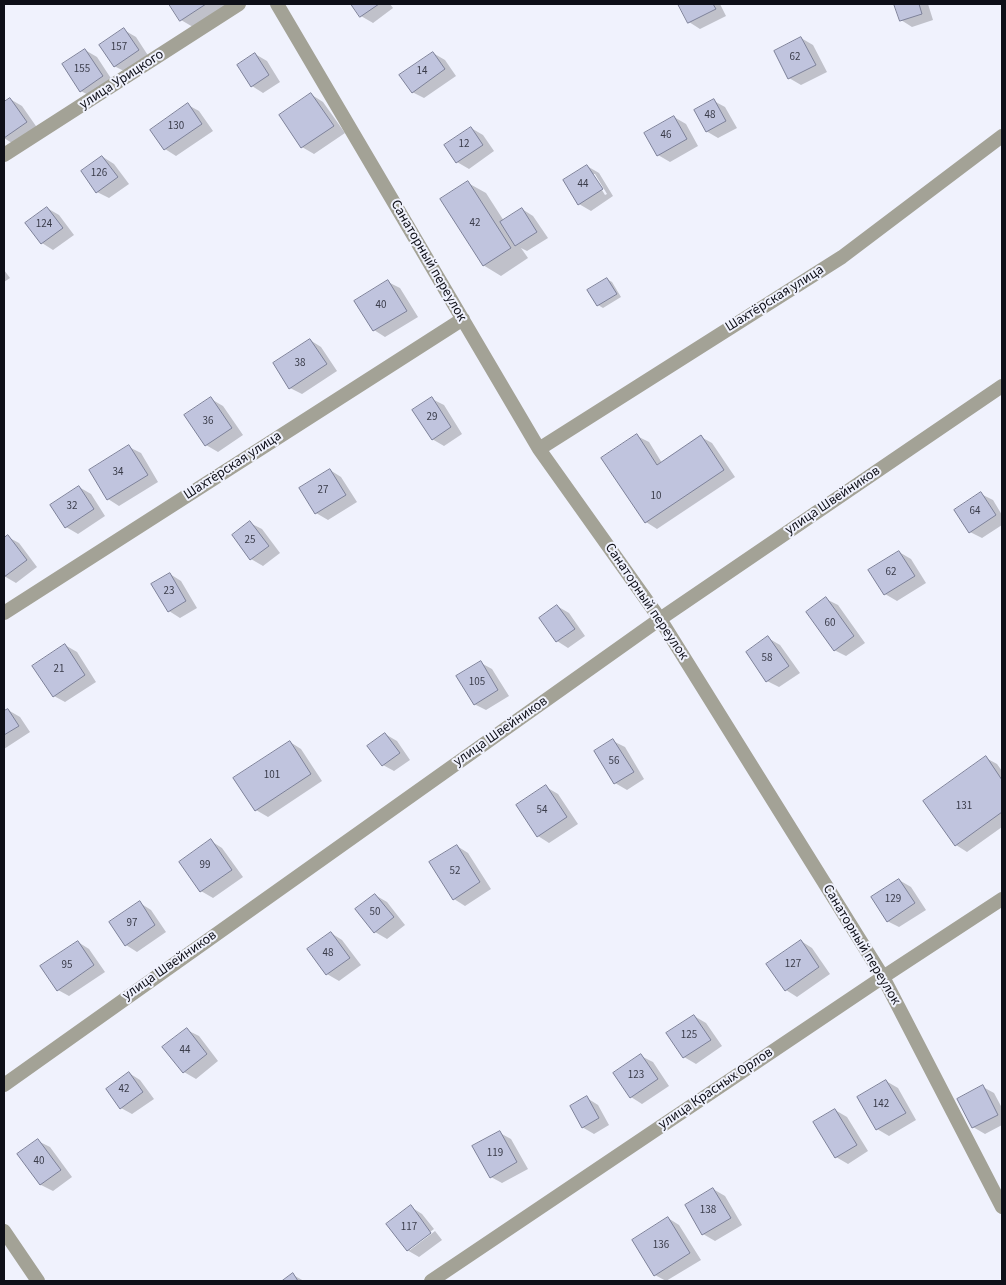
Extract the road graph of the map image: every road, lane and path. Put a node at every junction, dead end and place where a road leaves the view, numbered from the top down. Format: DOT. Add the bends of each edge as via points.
graph roads {
  1 [pos="239,4"];
  2 [pos="277,4"];
  3 [pos="1002,136"];
  4 [pos="4,156"];
  5 [pos="463,319"];
  6 [pos="1002,386"];
  7 [pos="539,449"];
  8 [pos="4,613"];
  9 [pos="660,619"];
  10 [pos="1002,899"];
  11 [pos="883,977"];
  12 [pos="4,1085"];
  13 [pos="1002,1207"];
  14 [pos="4,1232"];
  15 [pos="38,1281"];
  16 [pos="431,1281"];
  1 -- 4 [label="street, улица Урицкого"];
  2 -- 5 [label="street, Санаторный переулок"];
  3 -- 7 [label="street, Шахтёрская улица" via="842,257"];
  5 -- 7 [label="street, Санаторный переулок"];
  5 -- 8 [label="street, Шахтёрская улица"];
  6 -- 9 [label="street, улица Швейников"];
  7 -- 9 [label="street, Санаторный переулок"];
  9 -- 11 [label="street, Санаторный переулок"];
  9 -- 12 [label="street, улица Швейников"];
  10 -- 11 [label="street, улица Красных Орлов"];
  11 -- 13 [label="street, Санаторный переулок"];
  11 -- 16 [label="street, улица Красных Орлов"];
  14 -- 15 [label="street"];
}
